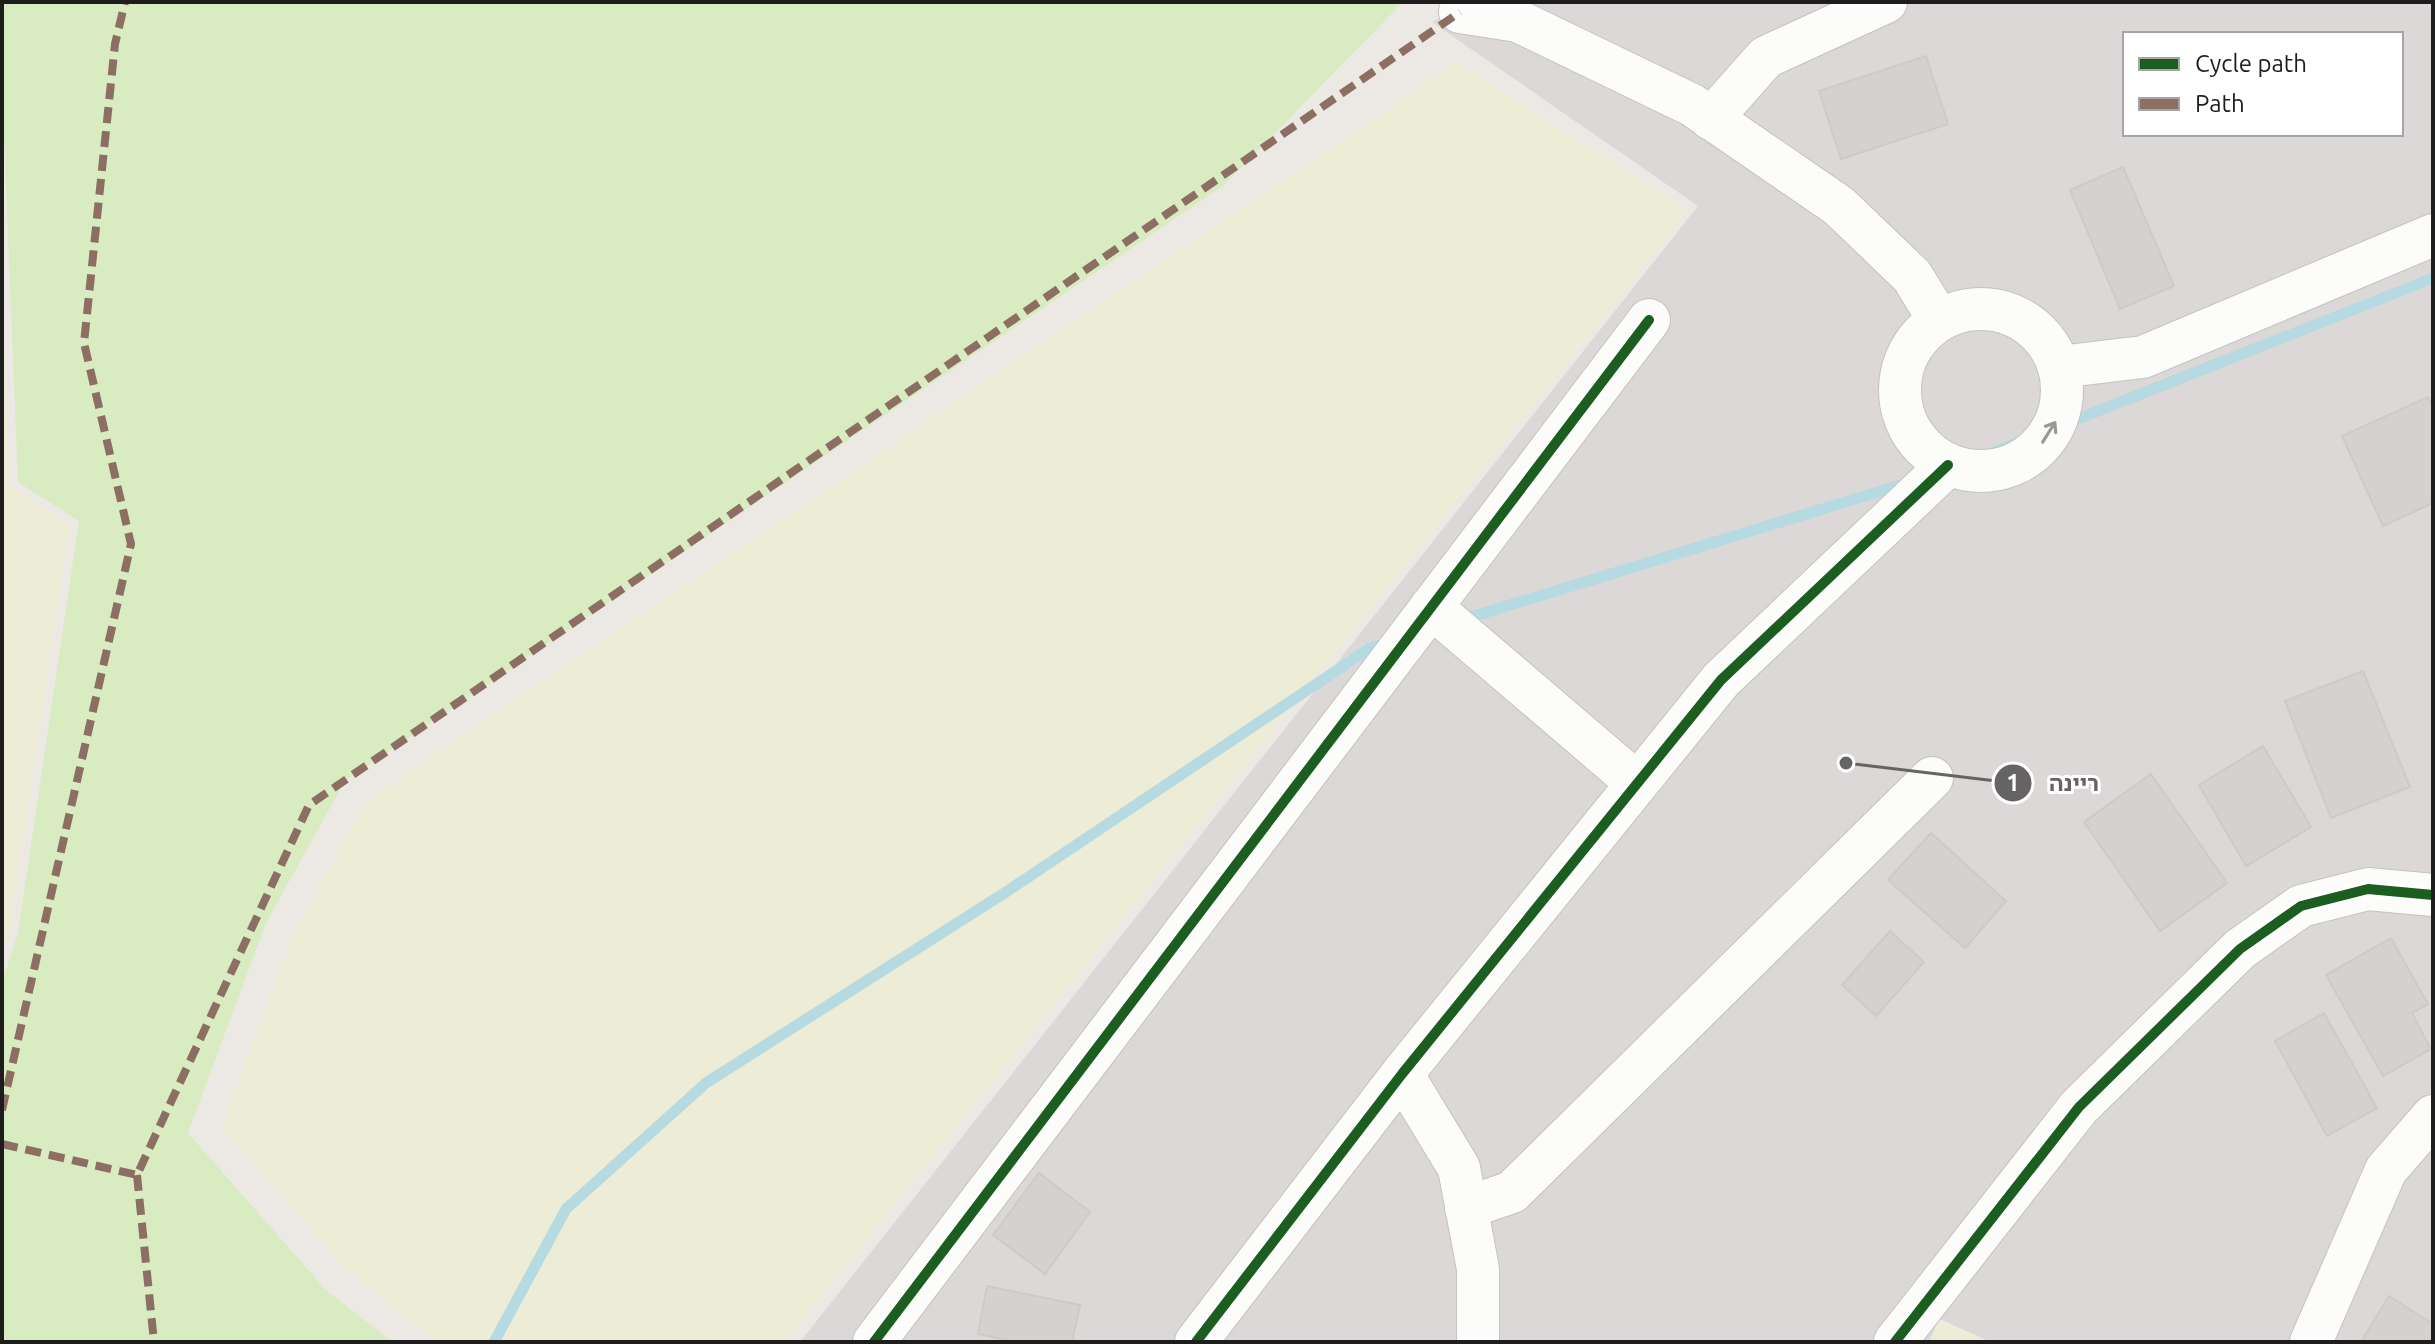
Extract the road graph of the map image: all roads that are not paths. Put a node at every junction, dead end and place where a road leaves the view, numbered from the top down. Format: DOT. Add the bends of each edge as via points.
graph roads {
  1 [pos="1886,2"];
  2 [pos="1460,12"];
  3 [pos="1711,119"];
  4 [pos="2433,235"];
  5 [pos="1649,320"];
  6 [pos="1939,320"];
  7 [pos="2059,367"];
  8 [pos="1948,465"];
  9 [pos="1431,607"];
  10 [pos="1932,778"];
  11 [pos="1637,783"];
  12 [pos="2433,895"];
  13 [pos="1402,1074"];
  14 [pos="2433,1116"];
  15 [pos="1466,1208"];
  16 [pos="874,1342"];
  17 [pos="1196,1342"];
  18 [pos="1478,1342"];
  19 [pos="1895,1342"];
  20 [pos="2311,1342"];
  1 -- 3 [label="street" via="1766,57"];
  2 -- 3 [label="street" via="1518,21"];
  3 -- 6 [label="street" via="1839,206 1912,276"];
  4 -- 7 [label="street" via="2143,357"];
  5 -- 9 [label="street"];
  6 -- 7 [label="street" via="1967,310 1996,310 2024,321 2046,340"];
  6 -- 8 [label="street" via="1906,358 1900,383 1911,431"];
  8 -- 7 [label="street, one-way" via="1978,472 2008,468 2035,452 2054,428 2062,398"];
  8 -- 11 [label="street" via="1721,680"];
  9 -- 11 [label="street"];
  9 -- 16 [label="street"];
  10 -- 15 [label="street" via="1512,1192"];
  11 -- 13 [label="street"];
  12 -- 19 [label="street" via="2368,889 2301,906 2240,949 2079,1107"];
  13 -- 15 [label="street" via="1459,1168"];
  13 -- 17 [label="street"];
  14 -- 20 [label="street" via="2386,1170"];
  15 -- 18 [label="street" via="1478,1269"];
}
